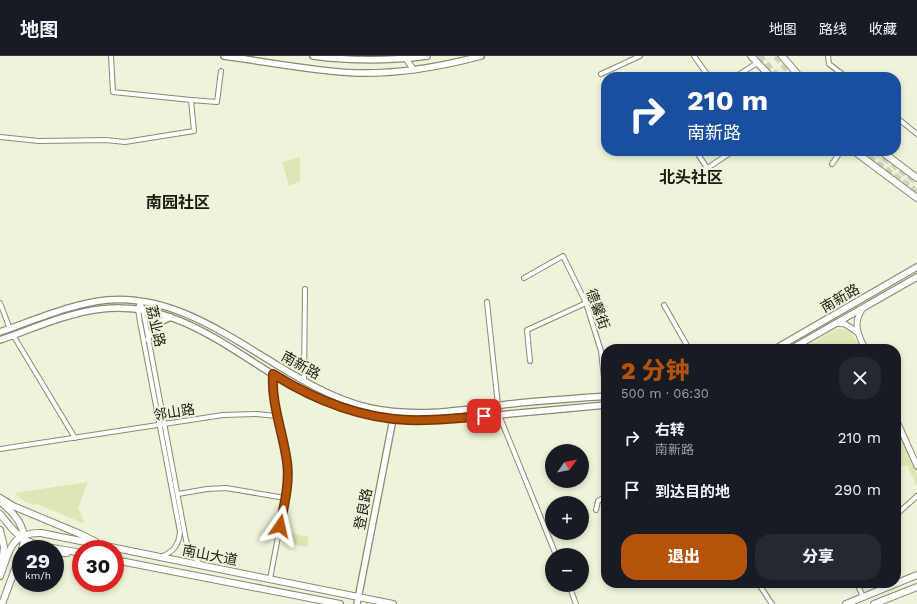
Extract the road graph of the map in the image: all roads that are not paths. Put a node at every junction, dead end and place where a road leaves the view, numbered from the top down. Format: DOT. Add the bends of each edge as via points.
graph roads {
  1 [pos="111,56"];
  2 [pos="224,56"];
  3 [pos="313,56"];
  4 [pos="380,56"];
  5 [pos="427,56"];
  6 [pos="481,56"];
  7 [pos="640,56"];
  8 [pos="694,56"];
  9 [pos="751,56"];
  10 [pos="782,56"];
  11 [pos="828,56"];
  12 [pos="408,57"];
  13 [pos="365,60"];
  14 [pos="757,63"];
  15 [pos="222,70"];
  16 [pos="414,70"];
  17 [pos="605,72"];
  18 [pos="705,72"];
  19 [pos="743,72"];
  20 [pos="766,72"];
  21 [pos="796,72"];
  22 [pos="839,72"];
  23 [pos="191,100"];
  24 [pos="901,121"];
  25 [pos="917,134"];
  26 [pos="0,137"];
  27 [pos="699,156"];
  28 [pos="725,156"];
  29 [pos="838,156"];
  30 [pos="861,156"];
  31 [pos="888,156"];
  32 [pos="832,164"];
  33 [pos="707,168"];
  34 [pos="697,175"];
  35 [pos="917,178"];
  36 [pos="917,198"];
  37 [pos="917,267"];
  38 [pos="917,277"];
  39 [pos="524,278"];
  40 [pos="305,289"];
  41 [pos="140,301"];
  42 [pos="486,302"];
  43 [pos="0,303"];
  44 [pos="586,303"];
  45 [pos="664,305"];
  46 [pos="863,308"];
  47 [pos="141,309"];
  48 [pos="172,317"];
  49 [pos="836,323"];
  50 [pos="210,326"];
  51 [pos="10,329"];
  52 [pos="0,332"];
  53 [pos="857,332"];
  54 [pos="207,333"];
  55 [pos="13,335"];
  56 [pos="148,339"];
  57 [pos="0,340"];
  58 [pos="686,344"];
  59 [pos="784,344"];
  60 [pos="800,344"];
  61 [pos="863,344"];
  62 [pos="601,351"];
  63 [pos="530,361"];
  64 [pos="273,374"];
  65 [pos="304,381"];
  66 [pos="601,396"];
  67 [pos="601,405"];
  68 [pos="498,406"];
  69 [pos="499,415"];
  70 [pos="277,416"];
  71 [pos="393,419"];
  72 [pos="162,425"];
  73 [pos="901,430"];
  74 [pos="75,438"];
  75 [pos="0,449"];
  76 [pos="917,466"];
  77 [pos="178,494"];
  78 [pos="917,496"];
  79 [pos="285,498"];
  80 [pos="0,499"];
  81 [pos="601,499"];
  82 [pos="596,510"];
  83 [pos="901,510"];
  84 [pos="0,514"];
  85 [pos="0,530"];
  86 [pos="22,537"];
  87 [pos="76,540"];
  88 [pos="92,540"];
  89 [pos="553,548"];
  90 [pos="124,550"];
  91 [pos="72,551"];
  92 [pos="161,557"];
  93 [pos="124,562"];
  94 [pos="201,565"];
  95 [pos="917,575"];
  96 [pos="0,577"];
  97 [pos="11,578"];
  98 [pos="270,579"];
  99 [pos="901,582"];
  100 [pos="917,587"];
  101 [pos="761,588"];
  102 [pos="859,588"];
  103 [pos="885,588"];
  104 [pos="572,592"];
  105 [pos="863,597"];
  106 [pos="357,601"];
  107 [pos="2,604"];
  108 [pos="340,604"];
  109 [pos="393,604"];
  110 [pos="576,604"];
  111 [pos="772,604"];
  112 [pos="846,604"];
  113 [pos="874,604"];
  1 -- 23 [label="street" via="113,92"];
  2 -- 16 [label="main road" via="340,71 373,73"];
  3 -- 13 [label="main road"];
  4 -- 13 [label="main road"];
  5 -- 12 [label="main road"];
  6 -- 16 [label="main road"];
  7 -- 17 [label="street"];
  8 -- 18 [label="street"];
  9 -- 14 [label="main road"];
  10 -- 21 [label="main road"];
  11 -- 22 [label="street" via="829,64"];
  12 -- 13 [label="main road"];
  12 -- 16 [label="street"];
  14 -- 19 [label="street"];
  14 -- 20 [label="main road"];
  15 -- 23 [label="street" via="217,102"];
  23 -- 26 [label="street" via="194,131 125,142"];
  24 -- 25 [label="street"];
  27 -- 33 [label="street"];
  28 -- 33 [label="street"];
  29 -- 32 [label="street"];
  30 -- 36 [label="main road"];
  31 -- 35 [label="main road"];
  33 -- 34 [label="street"];
  37 -- 59 [label="main road, 南新路"];
  38 -- 46 [label="main road, 南新路"];
  39 -- 44 [label="street, 德馨街" via="563,256"];
  40 -- 65 [label="street"];
  41 -- 47 [label="street, 荔业路"];
  41 -- 50 [label="main road, 南新路" via="169,308"];
  41 -- 51 [label="main road, 南新路" via="113,300 87,303"];
  42 -- 68 [label="street"];
  43 -- 51 [label="street"];
  44 -- 62 [label="street, 德馨街"];
  44 -- 63 [label="street" via="527,330"];
  45 -- 58 [label="street"];
  46 -- 49 [label="main road, 南新路"];
  46 -- 53 [label="street" via="857,319"];
  47 -- 48 [label="main road, 南新路"];
  47 -- 55 [label="main road, 南新路" via="111,308 86,312"];
  47 -- 56 [label="street, 荔业路"];
  47 -- 72 [label="street, 荔业路"];
  48 -- 54 [label="main road, 南新路"];
  48 -- 56 [label="main road" via="156,325"];
  49 -- 53 [label="street" via="845,324"];
  49 -- 60 [label="main road, 南新路"];
  50 -- 54 [label="main road"];
  50 -- 65 [label="main road, 南新路"];
  51 -- 52 [label="main road, 南新路"];
  53 -- 61 [label="street"];
  54 -- 64 [label="main road, 南新路"];
  55 -- 57 [label="main road, 南新路"];
  55 -- 74 [label="street"];
  56 -- 72 [label="street, 荔业路"];
  64 -- 70 [label="street"];
  64 -- 71 [label="main road, 南新路" via="330,403"];
  65 -- 68 [label="main road, 南新路" via="354,403 386,411 441,413"];
  66 -- 68 [label="main road, 南新路"];
  67 -- 69 [label="main road, 南新路"];
  68 -- 69 [label="street"];
  69 -- 71 [label="main road, 南新路" via="440,420"];
  69 -- 89 [label="street"];
  70 -- 72 [label="street, 邻山路" via="230,414"];
  70 -- 79 [label="street" via="287,461 288,484"];
  71 -- 106 [label="main road, 登良路"];
  72 -- 74 [label="street, 邻山路"];
  72 -- 77 [label="street, 荔业路"];
  72 -- 92 [label="street, 荔业路" via="180,538 176,547"];
  73 -- 76 [label="street"];
  74 -- 75 [label="street, 邻山路"];
  77 -- 79 [label="street" via="226,488"];
  77 -- 94 [label="street, 荔业路" via="188,544 193,557"];
  78 -- 83 [label="street"];
  79 -- 98 [label="street"];
  80 -- 86 [label="main road" via="18,520"];
  80 -- 88 [label="main road"];
  81 -- 82 [label="street"];
  84 -- 86 [label="main road"];
  85 -- 96 [label="main road" via="4,547"];
  86 -- 87 [label="main road, 南山大道" via="35,533"];
  86 -- 91 [label="main road" via="42,545"];
  86 -- 96 [label="main road" via="11,547"];
  90 -- 92 [label="main road, 南山大道"];
  92 -- 94 [label="main road, 南山大道"];
  93 -- 108 [label="main road, 南山大道"];
  94 -- 98 [label="main road, 南山大道"];
  95 -- 99 [label="main road"];
  97 -- 107 [label="main road"];
  98 -- 106 [label="main road, 南山大道"];
  100 -- 113 [label="main road"];
  101 -- 111 [label="street"];
  102 -- 105 [label="street"];
  103 -- 105 [label="main road"];
  104 -- 110 [label="street"];
  105 -- 112 [label="main road"];
  106 -- 109 [label="main road, 南山大道"];
}
